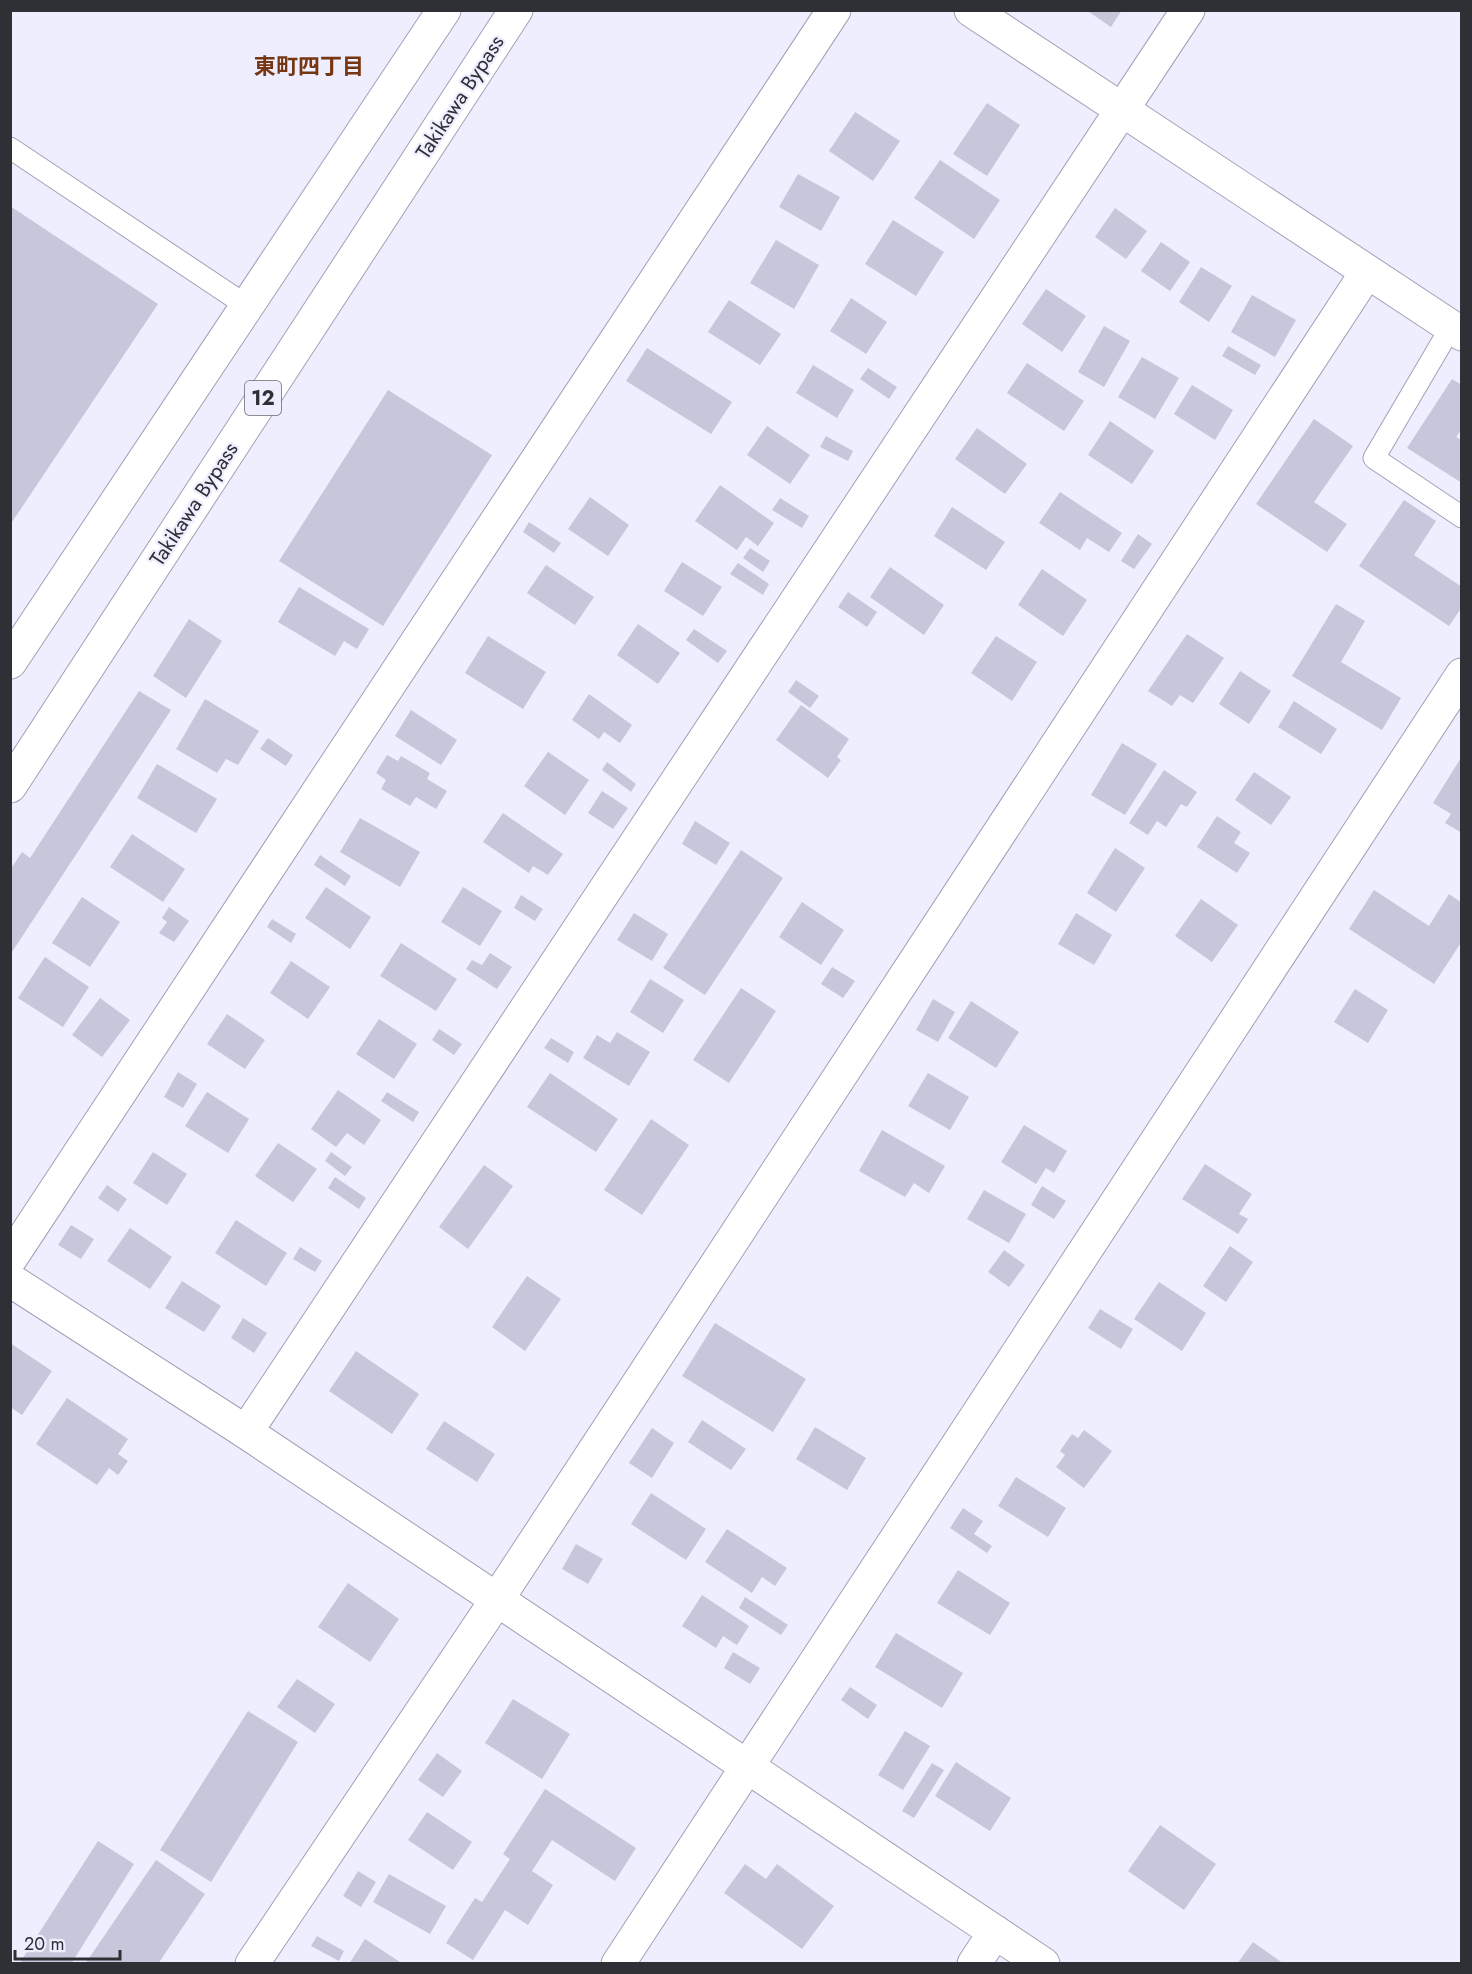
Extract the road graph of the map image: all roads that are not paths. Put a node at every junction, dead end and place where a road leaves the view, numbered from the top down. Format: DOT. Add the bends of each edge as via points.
graph roads {
  1 [pos="444,10"];
  2 [pos="516,10"];
  3 [pos="834,10"];
  4 [pos="971,10"];
  5 [pos="1188,10"];
  6 [pos="1120,112"];
  7 [pos="10,148"];
  8 [pos="1367,272"];
  9 [pos="247,306"];
  10 [pos="1456,331"];
  11 [pos="1461,517"];
  12 [pos="10,662"];
  13 [pos="1461,675"];
  14 [pos="10,786"];
  15 [pos="10,1259"];
  16 [pos="10,1280"];
  17 [pos="246,1432"];
  18 [pos="496,1601"];
  19 [pos="746,1767"];
  20 [pos="995,1932"];
  21 [pos="252,1964"];
  22 [pos="618,1964"];
  23 [pos="974,1964"];
  24 [pos="1043,1964"];
  1 -- 9 [label="main road"];
  2 -- 14 [label="main road, Takikawa Bypass / 12"];
  3 -- 15 [label="main road"];
  4 -- 6 [label="main road"];
  5 -- 6 [label="main road"];
  6 -- 8 [label="main road"];
  6 -- 17 [label="main road"];
  7 -- 9 [label="lane"];
  8 -- 10 [label="main road"];
  8 -- 18 [label="main road"];
  9 -- 12 [label="main road"];
  10 -- 11 [label="lane" via="1374,458"];
  13 -- 19 [label="main road"];
  16 -- 17 [label="main road"];
  17 -- 18 [label="main road"];
  18 -- 19 [label="main road"];
  18 -- 21 [label="main road"];
  19 -- 20 [label="main road"];
  19 -- 22 [label="main road"];
  20 -- 23 [label="main road"];
  20 -- 24 [label="main road"];
}
